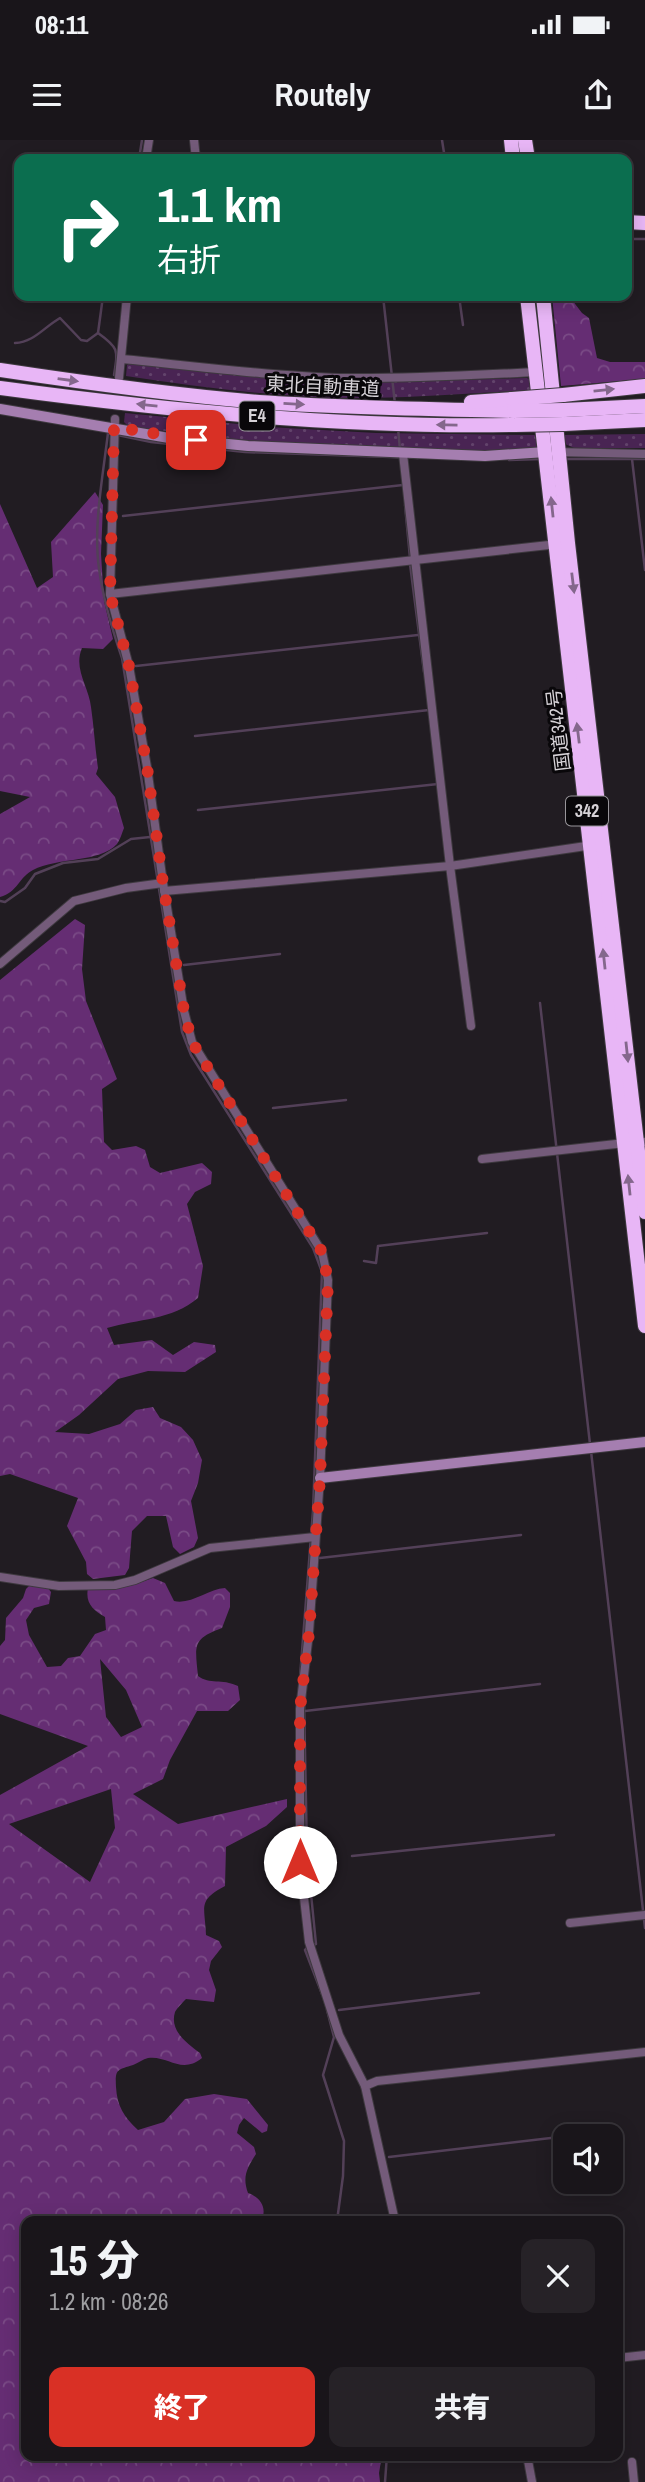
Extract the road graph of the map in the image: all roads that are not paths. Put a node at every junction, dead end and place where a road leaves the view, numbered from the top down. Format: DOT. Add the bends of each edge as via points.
graph roads {
  1 [pos="127,301"];
  2 [pos="528,301"];
  3 [pos="544,301"];
  4 [pos="122,359"];
  5 [pos="0,370"];
  6 [pos="536,372"];
  7 [pos="552,372"];
  8 [pos="120,378"];
  9 [pos="645,386"];
  10 [pos="0,388"];
  11 [pos="645,406"];
  12 [pos="0,409"];
  13 [pos="564,410"];
  14 [pos="514,412"];
  15 [pos="645,420"];
  16 [pos="114,423"];
  17 [pos="552,452"];
  18 [pos="403,454"];
  19 [pos="645,454"];
  20 [pos="562,543"];
  21 [pos="415,558"];
  22 [pos="110,594"];
  23 [pos="597,844"];
  24 [pos="450,866"];
  25 [pos="163,887"];
  26 [pos="0,964"];
  27 [pos="471,1026"];
  28 [pos="636,1143"];
  29 [pos="482,1159"];
  30 [pos="645,1212"];
  31 [pos="645,1326"];
  32 [pos="645,1442"];
  33 [pos="320,1478"];
  34 [pos="315,1537"];
  35 [pos="0,1577"];
  36 [pos="645,1915"];
  37 [pos="570,1923"];
  38 [pos="645,2052"];
  39 [pos="365,2086"];
  40 [pos="394,2216"];
  41 [pos="645,2355"];
  42 [pos="623,2357"];
  43 [pos="528,2461"];
  44 [pos="632,2462"];
  45 [pos="532,2482"];
  46 [pos="634,2482"];
  1 -- 4 [label="street"];
  2 -- 6 [label="highway, 国道342号 / 342"];
  3 -- 7 [label="highway, 国道342号 / 342"];
  4 -- 6 [label="street" via="337,378"];
  4 -- 8 [label="street"];
  5 -- 14 [label="highway, 東北自動車道 / E4, one-way" via="191,395 415,411"];
  6 -- 7 [label="street"];
  6 -- 17 [label="highway, 国道342号 / 342"];
  7 -- 17 [label="highway, 国道342号 / 342"];
  13 -- 9 [label="highway, one-way"];
  14 -- 10 [label="highway, 東北自動車道 / E4, one-way" via="350,423"];
  11 -- 13 [label="highway, 東北自動車道 / E4"];
  12 -- 16 [label="street"];
  13 -- 14 [label="highway, 東北自動車道 / E4, bridge"];
  13 -- 14 [label="highway, bridge"];
  13 -- 15 [label="highway, 東北自動車道 / E4"];
  16 -- 18 [label="street" via="169,438"];
  16 -- 22 [label="street"];
  17 -- 18 [label="street"];
  17 -- 19 [label="street"];
  17 -- 20 [label="highway, 国道342号 / 342"];
  18 -- 21 [label="street"];
  20 -- 21 [label="street"];
  20 -- 23 [label="highway, 国道342号 / 342"];
  21 -- 22 [label="street"];
  21 -- 24 [label="street"];
  22 -- 25 [label="street" via="129,666"];
  23 -- 24 [label="street"];
  23 -- 28 [label="highway, 国道342号 / 342"];
  24 -- 25 [label="street"];
  24 -- 27 [label="street"];
  25 -- 26 [label="street" via="126,888 74,901"];
  25 -- 33 [label="street" via="192,1042 325,1260"];
  28 -- 29 [label="street"];
  28 -- 30 [label="highway, 国道342号 / 342"];
  31 -- 28 [label="highway, 国道342号 / 342, one-way"];
  32 -- 33 [label="street"];
  33 -- 34 [label="street"];
  34 -- 35 [label="street" via="210,1548 116,1585 59,1586"];
  34 -- 39 [label="street" via="300,1709 300,1862 309,1942 339,2035"];
  36 -- 37 [label="street"];
  38 -- 39 [label="street" via="377,2081"];
  39 -- 40 [label="street"];
  41 -- 42 [label="street"];
  43 -- 45 [label="street"];
  44 -- 46 [label="street"];
}
